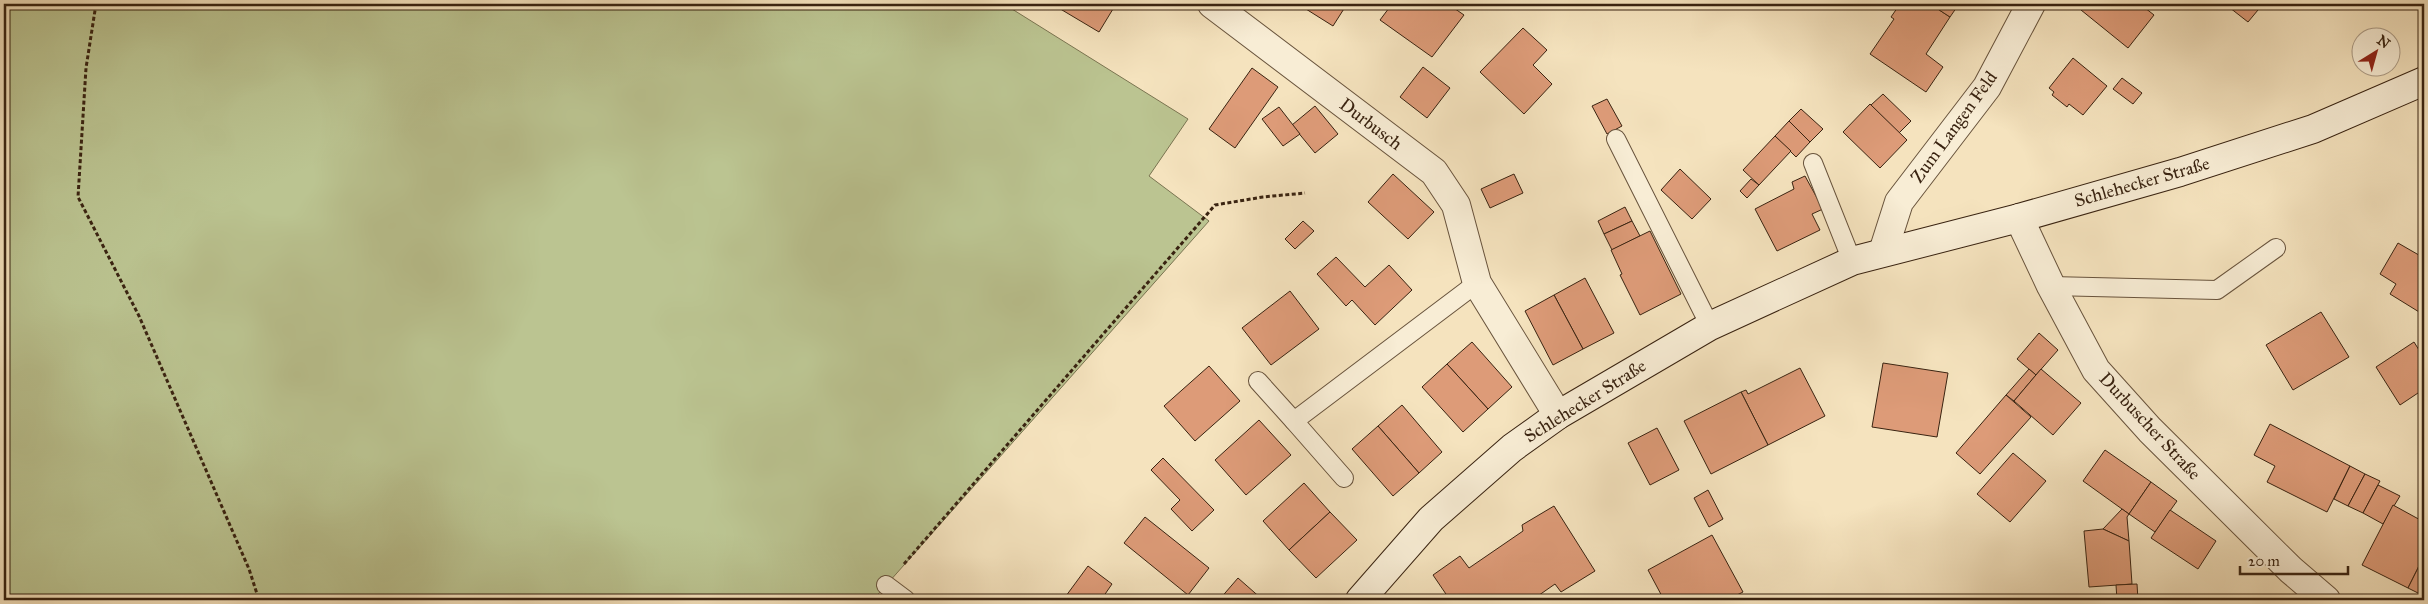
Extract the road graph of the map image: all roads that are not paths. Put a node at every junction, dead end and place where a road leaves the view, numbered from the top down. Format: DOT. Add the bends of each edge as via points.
graph roads {
  1 [pos="1212,4"];
  2 [pos="2031,4"];
  3 [pos="2424,81"];
  4 [pos="1616,139"];
  5 [pos="1813,163"];
  6 [pos="2019,218"];
  7 [pos="2276,248"];
  8 [pos="1883,252"];
  9 [pos="1852,261"];
  10 [pos="1477,283"];
  11 [pos="2051,286"];
  12 [pos="1710,326"];
  13 [pos="1258,381"];
  14 [pos="1558,415"];
  15 [pos="1294,421"];
  16 [pos="1344,478"];
  17 [pos="886,585"];
  18 [pos="906,600"];
  19 [pos="1360,600"];
  20 [pos="2326,600"];
  1 -- 10 [label="street, Durbusch" via="1434,172 1456,205"];
  2 -- 8 [label="street, Zum Langen Feld" via="1987,87 1899,202"];
  3 -- 6 [label="street, Schlehecker Straße" via="2313,129 2180,172"];
  4 -- 12 [label="lane"];
  5 -- 9 [label="lane"];
  6 -- 8 [label="street, Schlehecker Straße"];
  6 -- 11 [label="street, Durbuscher Straße"];
  7 -- 11 [label="lane" via="2217,290"];
  8 -- 9 [label="street, Schlehecker Straße"];
  9 -- 12 [label="street, Schlehecker Straße"];
  10 -- 14 [label="street, Durbusch"];
  10 -- 15 [label="lane"];
  11 -- 20 [label="street, Durbuscher Straße" via="2096,370 2150,430 2291,570"];
  12 -- 14 [label="street, Schlehecker Straße"];
  13 -- 15 [label="lane"];
  14 -- 19 [label="street, Schlehecker Straße" via="1512,448 1431,519"];
  15 -- 16 [label="lane"];
  17 -- 18 [label="lane"];
}
